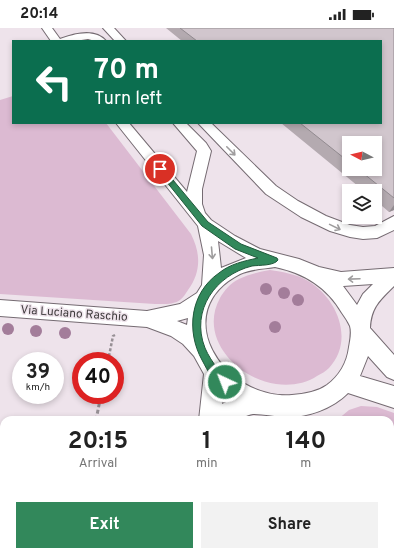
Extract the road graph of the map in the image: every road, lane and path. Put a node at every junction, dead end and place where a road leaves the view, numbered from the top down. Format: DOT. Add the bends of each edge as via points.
graph roads {
  1 [pos="46,28"];
  2 [pos="108,28"];
  3 [pos="55,40"];
  4 [pos="69,40"];
  5 [pos="100,40"];
  6 [pos="120,40"];
  7 [pos="123,124"];
  8 [pos="180,124"];
  9 [pos="205,124"];
  10 [pos="202,220"];
  11 [pos="394,222"];
  12 [pos="274,260"];
  13 [pos="316,273"];
  14 [pos="393,275"];
  15 [pos="206,292"];
  16 [pos="0,308"];
  17 [pos="147,319"];
  18 [pos="360,330"];
  19 [pos="118,333"];
  20 [pos="200,349"];
  21 [pos="110,352"];
  22 [pos="394,370"];
  23 [pos="214,373"];
  24 [pos="345,382"];
  25 [pos="394,397"];
  26 [pos="99,404"];
  27 [pos="262,404"];
  28 [pos="97,416"];
  29 [pos="210,416"];
  30 [pos="223,416"];
  1 -- 3 [label="street"];
  2 -- 6 [label="street"];
  4 -- 5 [label="street" via="91,36"];
  7 -- 10 [label="street"];
  8 -- 10 [label="street" via="204,151 193,195 194,204"];
  9 -- 11 [label="street, one-way" via="271,190 338,229 352,233 370,233"];
  10 -- 12 [label="street" via="238,246"];
  10 -- 15 [label="street, one-way" via="212,245 213,264"];
  12 -- 13 [label="street, Via Luciano Raschio"];
  12 -- 15 [label="street, Via Luciano Raschio" via="240,266 222,275"];
  14 -- 13 [label="street, one-way" via="342,279"];
  13 -- 18 [label="street, Via Luciano Raschio" via="345,300"];
  14 -- 18 [label="street" via="370,300 361,316"];
  15 -- 17 [label="street, Via Luciano Raschio" via="184,311"];
  15 -- 20 [label="street, Via Luciano Raschio" via="198,314 196,331"];
  16 -- 17 [label="street, Via Luciano Raschio"];
  17 -- 20 [label="street, Via Luciano Raschio" via="185,332"];
  18 -- 22 [label="street"];
  18 -- 24 [label="street, Via Luciano Raschio" via="355,366"];
  19 -- 21 [label="path" via="114,336"];
  20 -- 23 [label="street, Via Luciano Raschio"];
  23 -- 27 [label="street, Via Luciano Raschio" via="236,392"];
  23 -- 29 [label="street"];
  24 -- 25 [label="street"];
  24 -- 27 [label="street, Via Luciano Raschio" via="330,396 309,405 286,408"];
  26 -- 28 [label="path"];
  27 -- 30 [label="street" via="242,406 230,410"];
}
